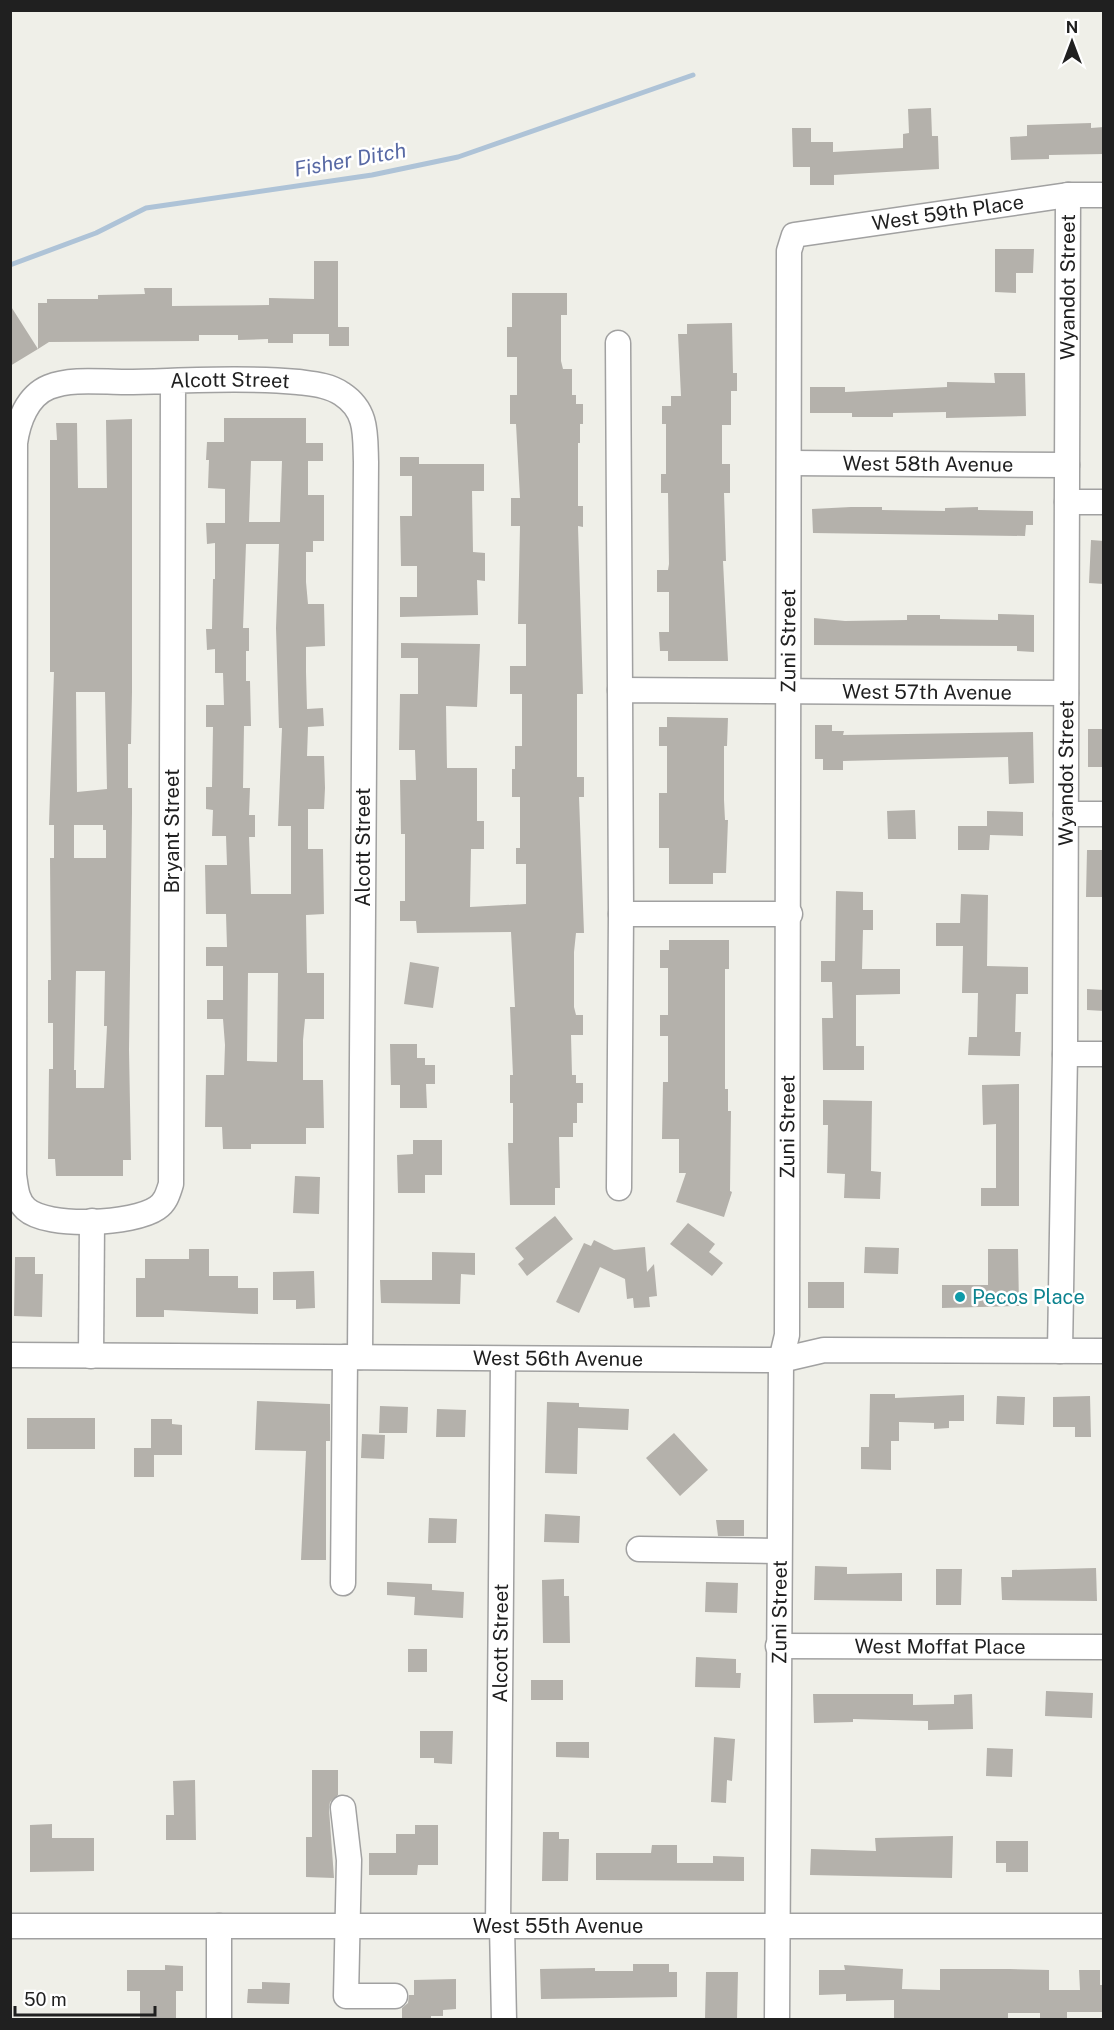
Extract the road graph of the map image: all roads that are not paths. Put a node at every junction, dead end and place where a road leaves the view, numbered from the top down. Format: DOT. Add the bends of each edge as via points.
graph roads {
  1 [pos="1068,195"];
  2 [pos="1104,195"];
  3 [pos="794,235"];
  4 [pos="618,343"];
  5 [pos="173,381"];
  6 [pos="790,463"];
  7 [pos="1067,465"];
  8 [pos="1067,502"];
  9 [pos="1104,502"];
  10 [pos="620,690"];
  11 [pos="790,692"];
  12 [pos="1066,693"];
  13 [pos="1066,814"];
  14 [pos="1104,814"];
  15 [pos="621,914"];
  16 [pos="790,914"];
  17 [pos="1065,1054"];
  18 [pos="1104,1054"];
  19 [pos="619,1188"];
  20 [pos="92,1221"];
  21 [pos="1060,1351"];
  22 [pos="1104,1351"];
  23 [pos="10,1355"];
  24 [pos="91,1356"];
  25 [pos="352,1357"];
  26 [pos="503,1360"];
  27 [pos="781,1360"];
  28 [pos="639,1549"];
  29 [pos="779,1551"];
  30 [pos="343,1583"];
  31 [pos="778,1646"];
  32 [pos="1104,1647"];
  33 [pos="343,1808"];
  34 [pos="346,1924"];
  35 [pos="500,1925"];
  36 [pos="10,1926"];
  37 [pos="219,1926"];
  38 [pos="1104,1926"];
  39 [pos="777,1927"];
  40 [pos="395,1996"];
  41 [pos="219,2019"];
  42 [pos="504,2019"];
  43 [pos="777,2019"];
  1 -- 2 [label="street, West 59th Place"];
  1 -- 3 [label="street, West 59th Place"];
  1 -- 7 [label="street, Wyandot Street"];
  3 -- 6 [label="street, Zuni Street" via="789,251"];
  4 -- 10 [label="street"];
  5 -- 20 [label="street, Bryant Street" via="171,1184 165,1200 146,1214"];
  5 -- 20 [label="street, Alcott Street" via="70,382 48,387 24,410 15,443 14,1174 17,1195 29,1211 48,1218"];
  5 -- 25 [label="street, Alcott Street" via="297,382 323,386 343,394 356,405 365,425"];
  6 -- 7 [label="street, West 58th Avenue"];
  6 -- 11 [label="street, Zuni Street"];
  7 -- 8 [label="street, Wyandot Street"];
  8 -- 9 [label="street"];
  8 -- 12 [label="street, Wyandot Street"];
  10 -- 11 [label="street, West 57th Avenue"];
  10 -- 15 [label="street"];
  11 -- 12 [label="street, West 57th Avenue"];
  11 -- 16 [label="street, Zuni Street"];
  12 -- 13 [label="street, Wyandot Street"];
  13 -- 14 [label="street"];
  13 -- 17 [label="street, Wyandot Street"];
  15 -- 16 [label="street"];
  15 -- 19 [label="street"];
  16 -- 27 [label="street, Zuni Street" via="787,1335"];
  17 -- 18 [label="street"];
  17 -- 21 [label="street, Wyandot Street"];
  20 -- 24 [label="street"];
  21 -- 22 [label="street, West 56th Avenue"];
  21 -- 27 [label="street, West 56th Avenue" via="824,1350"];
  23 -- 24 [label="street, West 56th Avenue"];
  24 -- 25 [label="street, West 56th Avenue"];
  25 -- 26 [label="street, West 56th Avenue"];
  25 -- 30 [label="street, Alcott Street"];
  26 -- 27 [label="street, West 56th Avenue"];
  26 -- 35 [label="street, Alcott Street"];
  27 -- 29 [label="street, Zuni Street"];
  28 -- 29 [label="street"];
  29 -- 31 [label="street, Zuni Street"];
  31 -- 32 [label="street, West Moffat Place"];
  31 -- 39 [label="street, Zuni Street"];
  33 -- 34 [label="street" via="348,1849"];
  34 -- 35 [label="street, West 55th Avenue"];
  34 -- 37 [label="street, West 55th Avenue"];
  34 -- 40 [label="street" via="346,1996"];
  35 -- 39 [label="street, West 55th Avenue"];
  35 -- 42 [label="street, Alcott Street"];
  36 -- 37 [label="street, West 55th Avenue"];
  37 -- 41 [label="street"];
  38 -- 39 [label="street, West 55th Avenue"];
  39 -- 43 [label="street, Zuni Street"];
}
